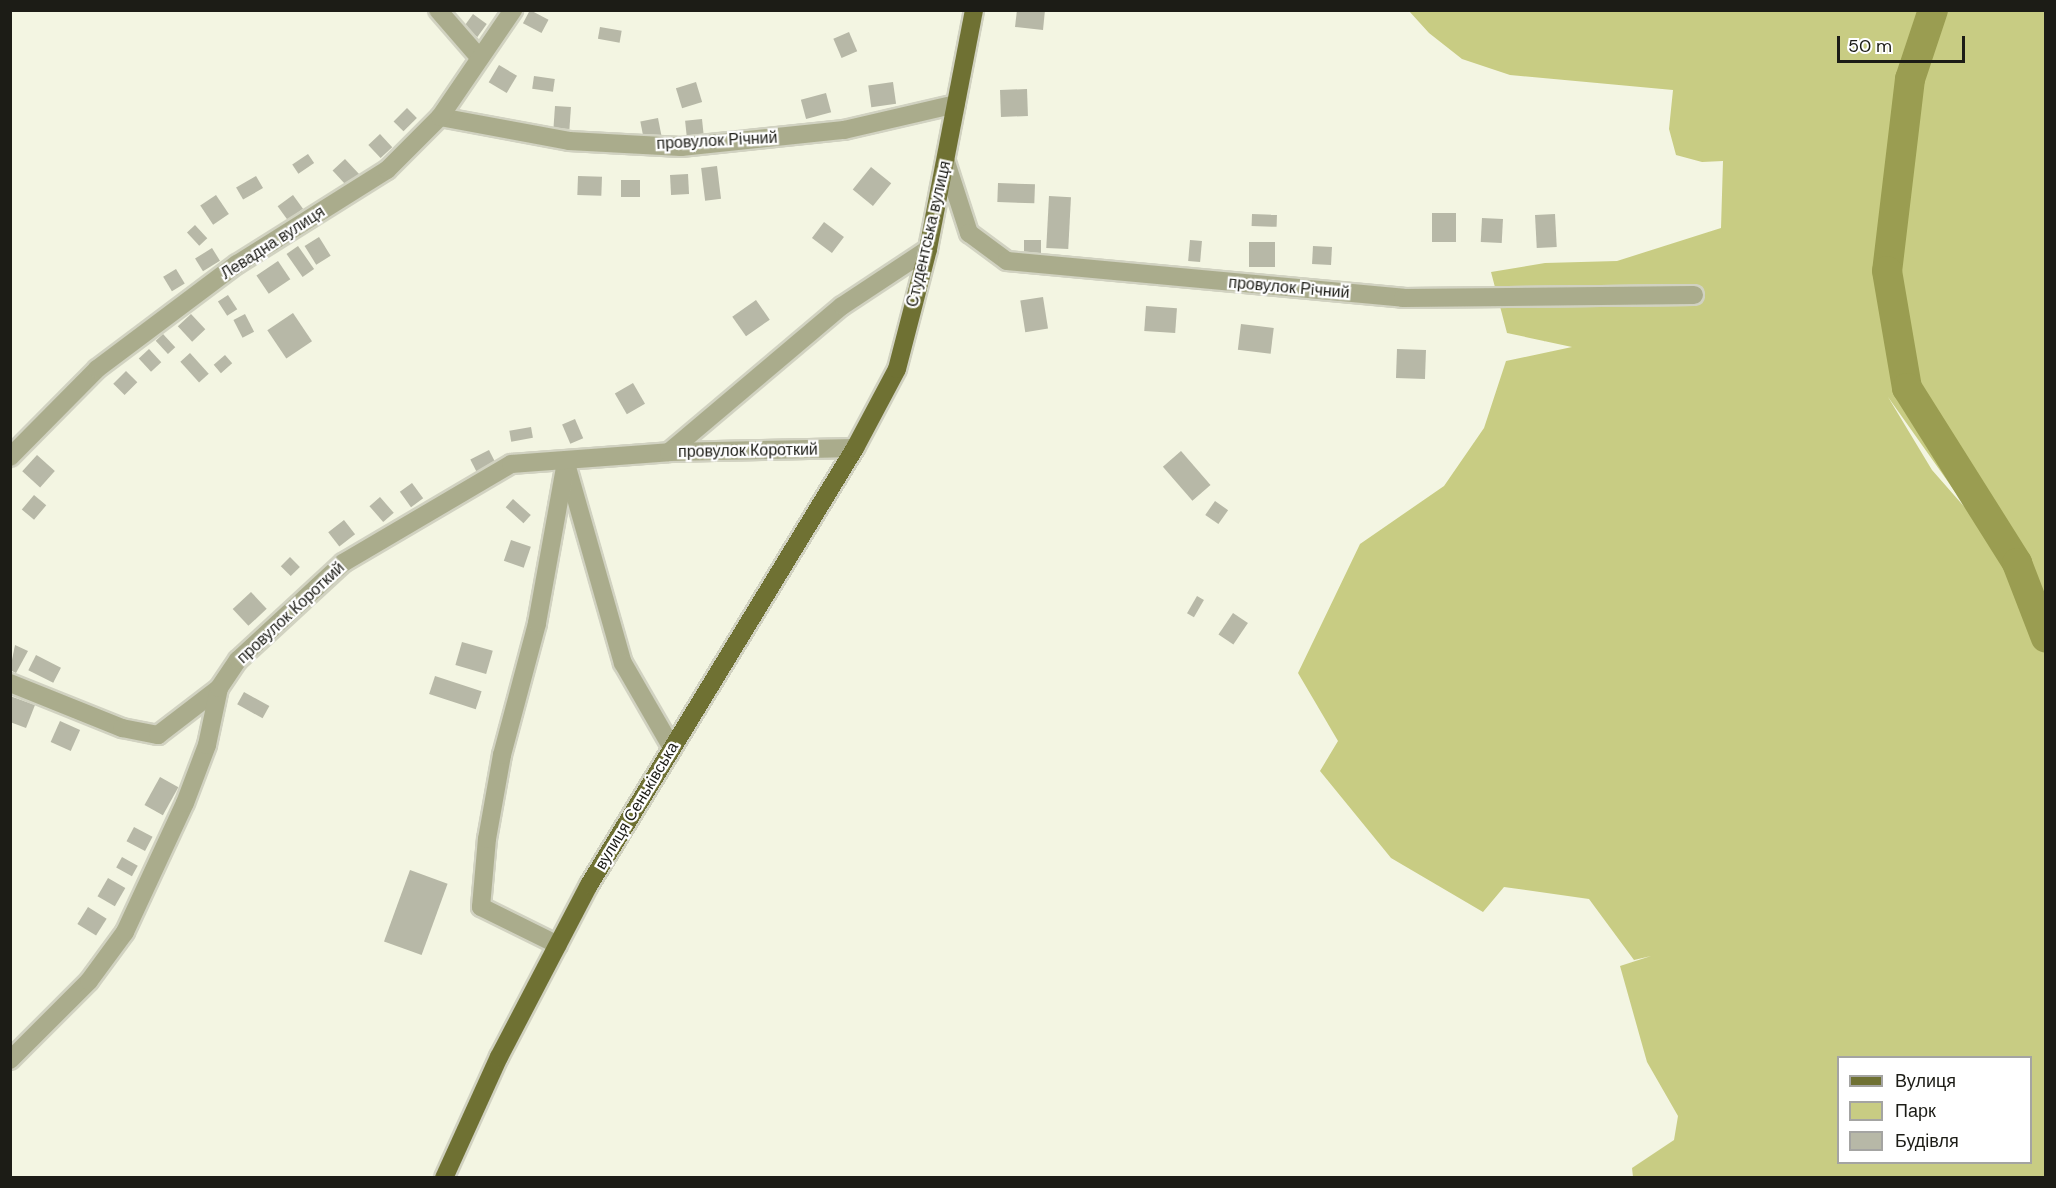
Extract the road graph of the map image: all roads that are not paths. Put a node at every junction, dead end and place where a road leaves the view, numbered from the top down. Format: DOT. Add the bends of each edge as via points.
graph roads {
  1 [pos="438,10"];
  2 [pos="513,10"];
  3 [pos="974,10"];
  4 [pos="478,56"];
  5 [pos="956,104"];
  6 [pos="440,117"];
  7 [pos="946,162"];
  8 [pos="928,249"];
  9 [pos="1694,295"];
  10 [pos="855,448"];
  11 [pos="669,452"];
  12 [pos="10,457"];
  13 [pos="566,462"];
  14 [pos="10,682"];
  15 [pos="219,688"];
  16 [pos="672,748"];
  17 [pos="558,945"];
  18 [pos="10,1060"];
  19 [pos="444,1178"];
  1 -- 4 [label="street"];
  2 -- 4 [label="street, Левадна вулиця"];
  3 -- 5 [label="main road, Студентська вулиця"];
  4 -- 6 [label="street, Левадна вулиця"];
  5 -- 6 [label="street, провулок Річний" via="844,130 681,147 569,141"];
  5 -- 7 [label="main road, Студентська вулиця"];
  6 -- 12 [label="street, Левадна вулиця" via="387,170 237,264 97,369"];
  7 -- 8 [label="main road, Студентська вулиця"];
  7 -- 9 [label="street, провулок Рiчний" via="969,233 1007,261 1403,298"];
  8 -- 10 [label="main road, Студентська вулиця" via="897,369"];
  8 -- 11 [label="street" via="842,306"];
  10 -- 11 [label="street, провулок Короткий"];
  10 -- 16 [label="main road, вулиця Сенькiвська"];
  11 -- 13 [label="street, провулок Короткий"];
  13 -- 15 [label="street, провулок Короткий" via="511,464 343,562 238,660"];
  13 -- 16 [label="street" via="623,663"];
  13 -- 17 [label="street" via="537,623 502,755 487,838 481,907"];
  14 -- 15 [label="street" via="122,728 158,735"];
  15 -- 18 [label="street, провулок Короткий" via="207,745 185,803 124,932 89,981"];
  16 -- 17 [label="main road, вулиця Сенькiвська"];
  17 -- 19 [label="main road, вулиця Сенькiвська"];
}
